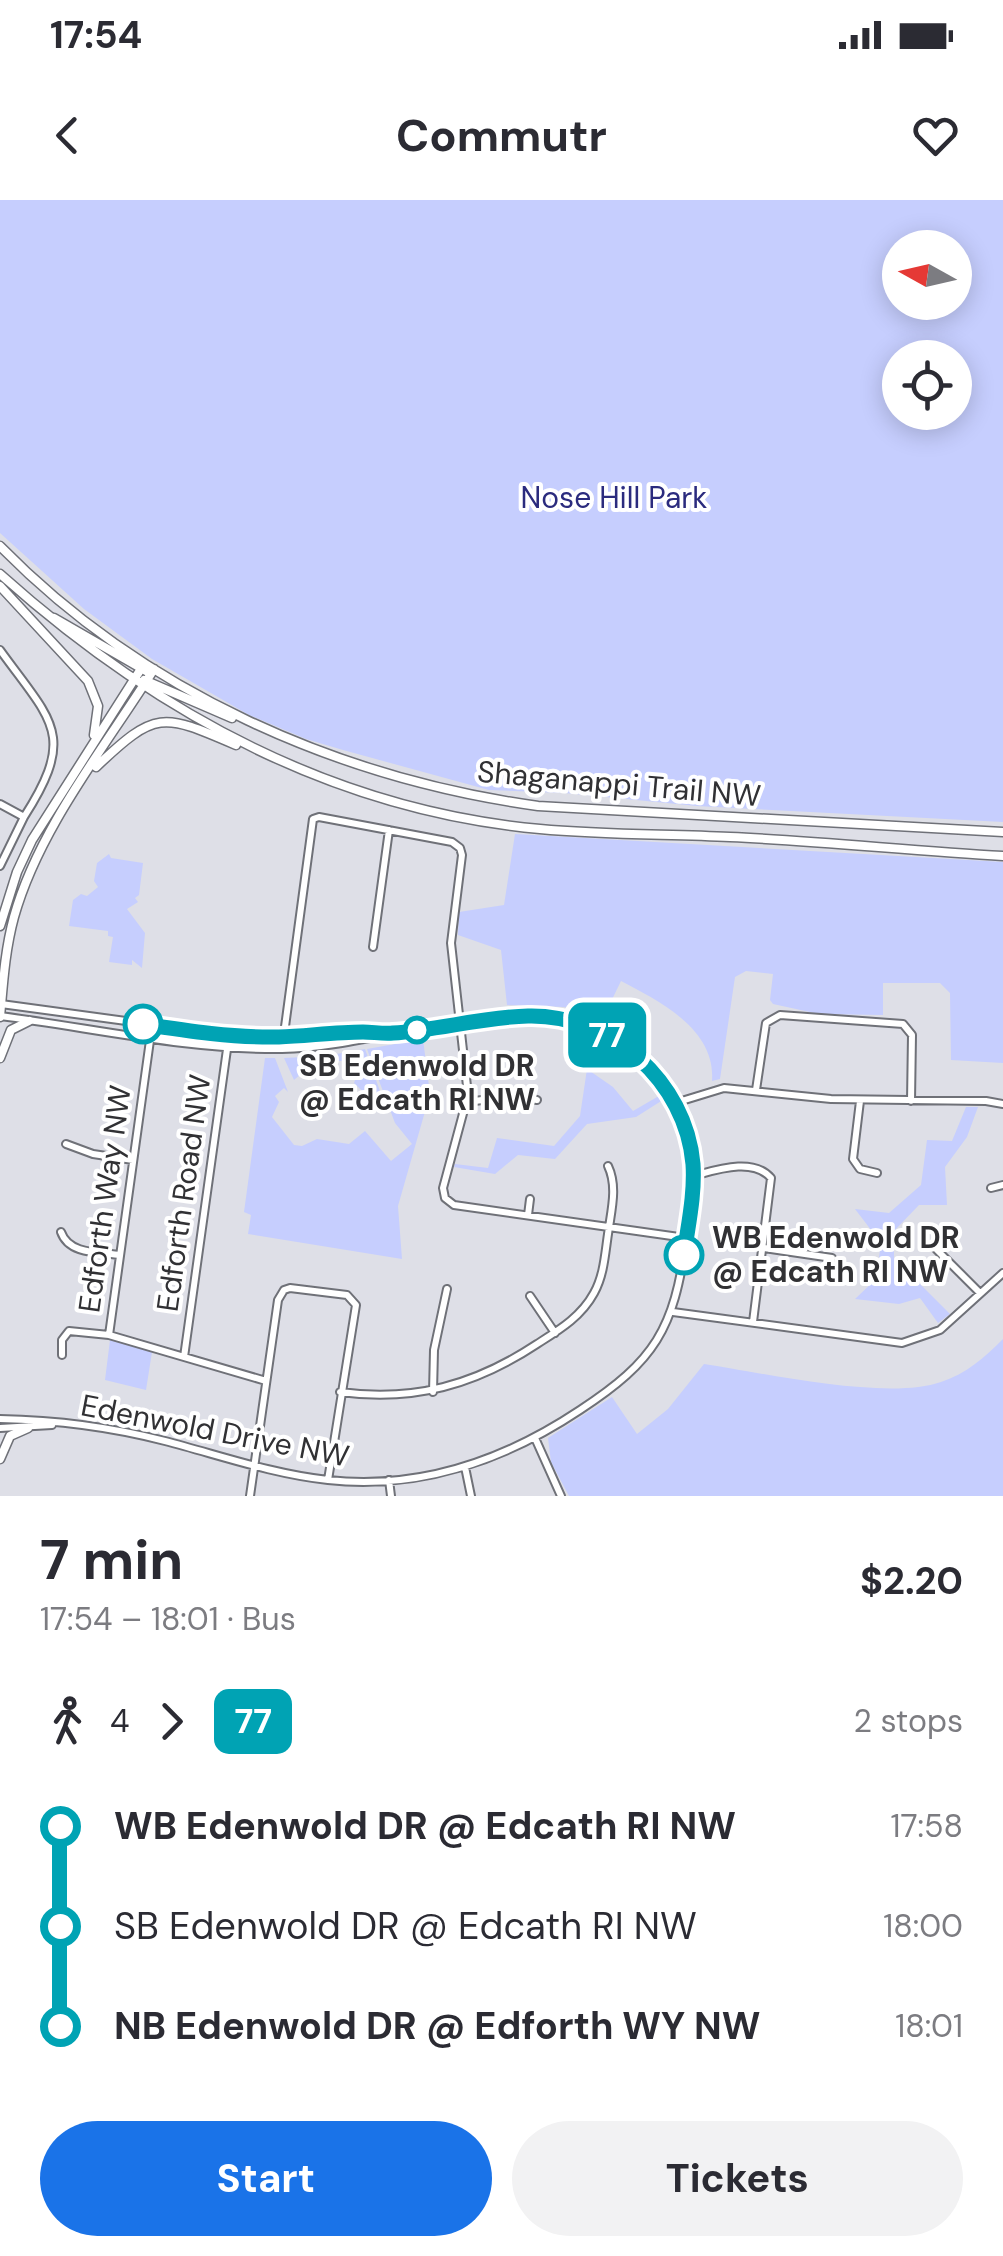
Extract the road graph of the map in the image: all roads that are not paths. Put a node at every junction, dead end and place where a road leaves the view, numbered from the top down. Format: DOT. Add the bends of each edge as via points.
graph roads {
  1 [pos="0,546"];
  2 [pos="0,574"];
  3 [pos="0,586"];
  4 [pos="40,610"];
  5 [pos="0,650"];
  6 [pos="142,665"];
  7 [pos="154,670"];
  8 [pos="132,680"];
  9 [pos="145,684"];
  10 [pos="242,719"];
  11 [pos="260,752"];
  12 [pos="84,758"];
  13 [pos="86,777"];
  14 [pos="0,804"];
  15 [pos="24,818"];
  16 [pos="390,830"];
  17 [pos="1003,832"];
  18 [pos="1003,856"];
  19 [pos="0,866"];
  20 [pos="0,926"];
  21 [pos="373,946"];
  22 [pos="1,1004"];
  23 [pos="0,1016"];
  24 [pos="30,1020"];
  25 [pos="460,1023"];
  26 [pos="152,1026"];
  27 [pos="392,1033"];
  28 [pos="229,1035"];
  29 [pos="282,1037"];
  30 [pos="150,1038"];
  31 [pos="227,1048"];
  32 [pos="282,1049"];
  33 [pos="0,1058"];
  34 [pos="756,1090"];
  35 [pos="537,1100"];
  36 [pos="860,1101"];
  37 [pos="912,1101"];
  38 [pos="468,1102"];
  39 [pos="675,1103"];
  40 [pos="1003,1104"];
  41 [pos="66,1144"];
  42 [pos="133,1160"];
  43 [pos="608,1166"];
  44 [pos="877,1174"];
  45 [pos="693,1176"];
  46 [pos="1003,1185"];
  47 [pos="991,1188"];
  48 [pos="530,1199"];
  49 [pos="528,1215"];
  50 [pos="609,1227"];
  51 [pos="62,1232"];
  52 [pos="686,1238"];
  53 [pos="764,1248"];
  54 [pos="936,1249"];
  55 [pos="120,1254"];
  56 [pos="832,1258"];
  57 [pos="1003,1273"];
  58 [pos="447,1289"];
  59 [pos="980,1293"];
  60 [pos="530,1296"];
  61 [pos="672,1312"];
  62 [pos="754,1323"];
  63 [pos="554,1333"];
  64 [pos="109,1335"];
  65 [pos="62,1354"];
  66 [pos="184,1356"];
  67 [pos="266,1381"];
  68 [pos="340,1392"];
  69 [pos="433,1392"];
  70 [pos="0,1419"];
  71 [pos="58,1424"];
  72 [pos="0,1428"];
  73 [pos="28,1428"];
  74 [pos="535,1438"];
  75 [pos="0,1459"];
  76 [pos="254,1466"];
  77 [pos="465,1467"];
  78 [pos="328,1480"];
  79 [pos="389,1480"];
  80 [pos="250,1496"];
  81 [pos="391,1496"];
  82 [pos="471,1496"];
  83 [pos="561,1496"];
  1 -- 6 [label="main road, Shaganappi Trail NW"];
  2 -- 4 [label="main road, Shaganappi Trail NW"];
  3 -- 12 [label="main road" via="88,680 98,717"];
  4 -- 6 [label="main road"];
  4 -- 8 [label="main road, Shaganappi Trail NW"];
  5 -- 15 [label="street" via="54,738 48,778"];
  6 -- 7 [label="main road, Shaganappi Trail NW"];
  6 -- 8 [label="main road"];
  7 -- 9 [label="main road"];
  7 -- 10 [label="main road, Shaganappi Trail NW"];
  8 -- 9 [label="main road, Shaganappi Trail NW"];
  8 -- 12 [label="main road"];
  9 -- 10 [label="main road"];
  9 -- 11 [label="main road, Shaganappi Trail NW" via="184,713"];
  9 -- 13 [label="main road"];
  10 -- 17 [label="main road, Shaganappi Trail NW" via="401,779 484,798"];
  11 -- 13 [label="main road" via="190,725 160,721 133,733"];
  11 -- 18 [label="main road, Shaganappi Trail NW" via="406,804 538,829"];
  12 -- 20 [label="main road" via="32,840"];
  13 -- 22 [label="main road" via="28,877 8,945"];
  14 -- 15 [label="street"];
  15 -- 19 [label="street"];
  16 -- 21 [label="street"];
  16 -- 25 [label="street" via="452,842 461,851 452,942"];
  16 -- 29 [label="street" via="314,819"];
  22 -- 23 [label="main road"];
  22 -- 26 [label="street, Edenwold Drive NW"];
  23 -- 24 [label="street, Edenwold Drive NW"];
  24 -- 30 [label="street, Edenwold Drive NW"];
  24 -- 33 [label="main road" via="11,1030"];
  25 -- 27 [label="street, Edenwold Drive NW"];
  25 -- 38 [label="street"];
  25 -- 39 [label="street, Edenwold Drive NW" via="537,1016 587,1027 637,1056"];
  26 -- 28 [label="street, Edenwold Drive NW"];
  26 -- 30 [label="street, Edforth Way NW"];
  27 -- 29 [label="street, Edenwold Drive NW"];
  27 -- 32 [label="street, Edenwold Drive NW"];
  28 -- 29 [label="street, Edenwold Drive NW"];
  28 -- 31 [label="street, Edforth Road NW"];
  29 -- 32 [label="street"];
  30 -- 31 [label="street, Edenwold Drive NW"];
  30 -- 42 [label="street, Edforth Way NW"];
  31 -- 32 [label="street, Edenwold Drive NW"];
  31 -- 66 [label="street, Edforth Road NW"];
  34 -- 36 [label="street"];
  34 -- 37 [label="street" via="766,1023 780,1015 903,1024 912,1036"];
  34 -- 39 [label="street" via="724,1088"];
  35 -- 38 [label="street"];
  36 -- 37 [label="street"];
  36 -- 44 [label="street" via="852,1158"];
  37 -- 40 [label="street"];
  38 -- 49 [label="street" via="444,1198"];
  39 -- 45 [label="street, Edenwold Drive NW"];
  41 -- 42 [label="street"];
  42 -- 55 [label="street, Edforth Way NW"];
  43 -- 50 [label="street" via="614,1190"];
  45 -- 52 [label="street, Edenwold Drive NW"];
  45 -- 53 [label="street" via="740,1167 767,1172 773,1184"];
  46 -- 47 [label="street"];
  48 -- 49 [label="street"];
  49 -- 50 [label="street"];
  50 -- 52 [label="street"];
  50 -- 63 [label="street" via="595,1292"];
  51 -- 55 [label="street" via="74,1248"];
  52 -- 61 [label="street, Edenwold Drive NW"];
  53 -- 56 [label="street"];
  53 -- 62 [label="street"];
  54 -- 59 [label="street"];
  55 -- 64 [label="street, Edforth Way NW"];
  57 -- 59 [label="street"];
  58 -- 69 [label="street"];
  59 -- 62 [label="street" via="940,1330 902,1342"];
  60 -- 63 [label="street"];
  61 -- 62 [label="street"];
  61 -- 74 [label="street, Edenwold Drive NW" via="626,1377"];
  63 -- 69 [label="street" via="490,1373"];
  64 -- 65 [label="street" via="69,1331"];
  64 -- 66 [label="street, Edforth Way NW"];
  66 -- 67 [label="street, Edforth Way NW"];
  67 -- 68 [label="street" via="281,1292 329,1292 356,1304"];
  67 -- 76 [label="street"];
  68 -- 69 [label="street"];
  68 -- 78 [label="street"];
  70 -- 71 [label="street, Edenwold Drive NW"];
  71 -- 73 [label="street, Edenwold Drive NW"];
  71 -- 76 [label="street, Edenwold Drive NW" via="126,1432"];
  72 -- 73 [label="street, Edenwold Drive NW"];
  73 -- 75 [label="main road" via="10,1436"];
  74 -- 77 [label="street, Edenwold Drive NW"];
  74 -- 83 [label="street"];
  76 -- 78 [label="street, Edenwold Drive NW"];
  76 -- 80 [label="street"];
  77 -- 79 [label="street, Edenwold Drive NW"];
  77 -- 82 [label="street"];
  78 -- 79 [label="street, Edenwold Drive NW"];
  79 -- 81 [label="street"];
}
